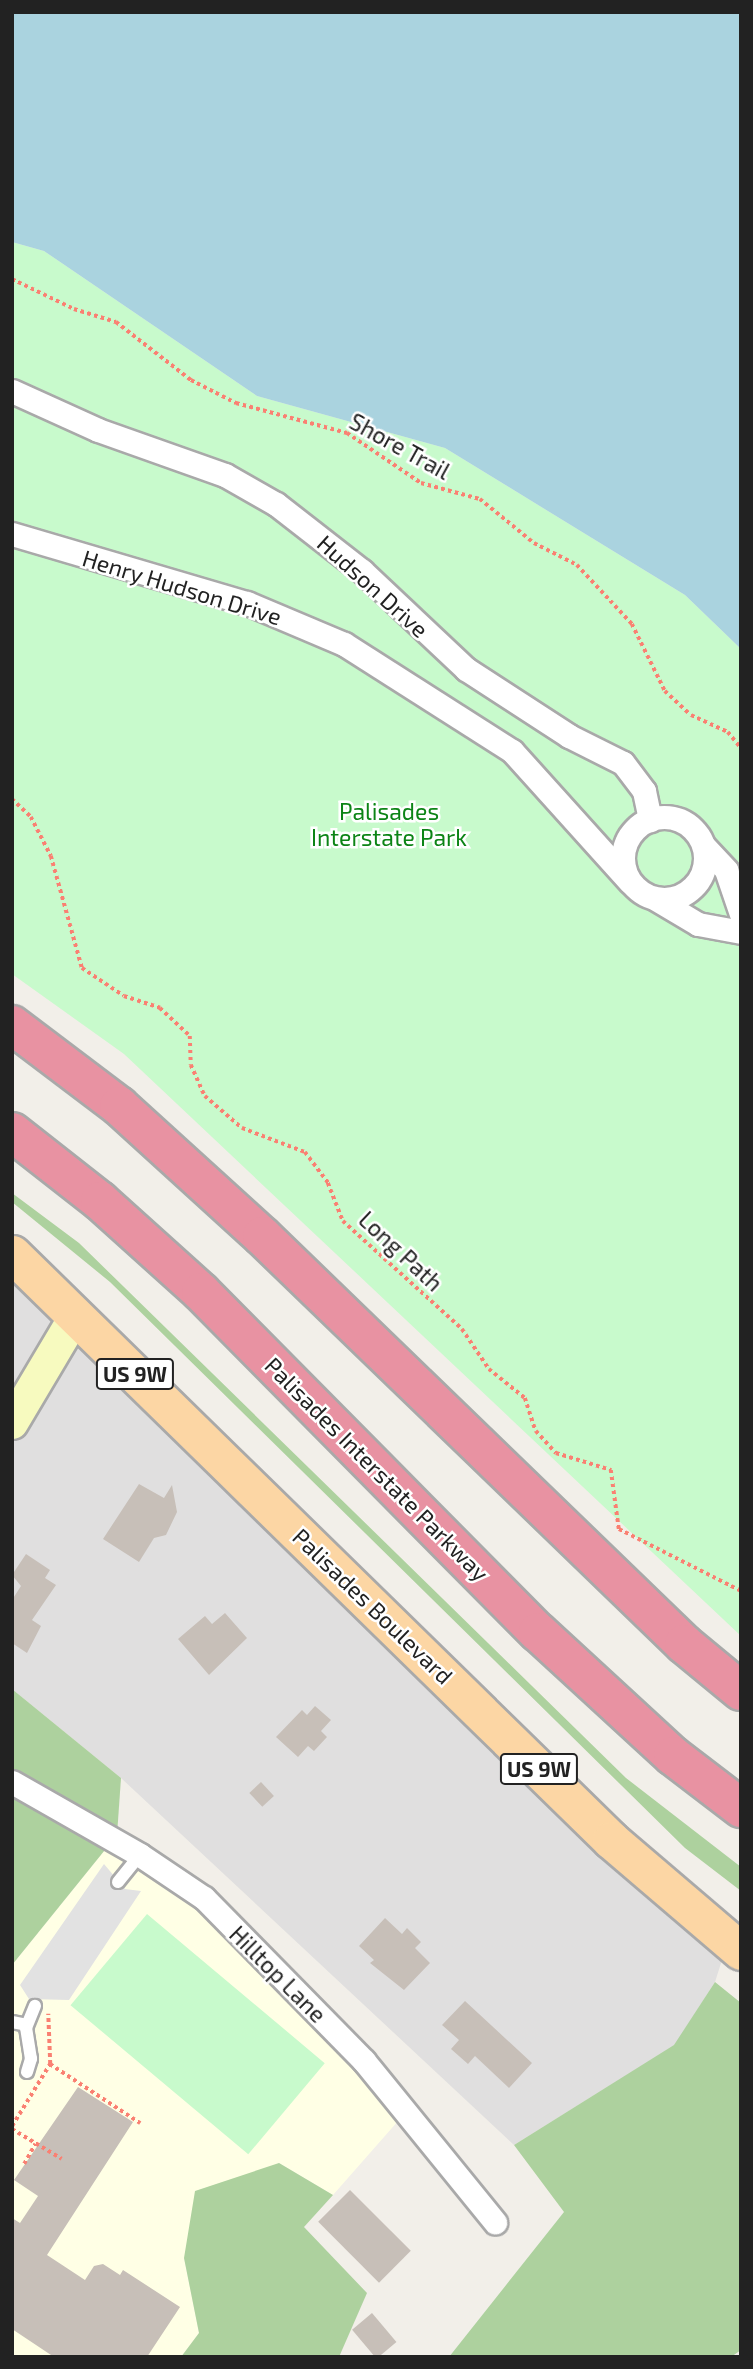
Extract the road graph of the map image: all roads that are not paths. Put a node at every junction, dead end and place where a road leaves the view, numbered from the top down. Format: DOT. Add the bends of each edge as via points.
graph roads {
  1 [pos="12,391"];
  2 [pos="12,534"];
  3 [pos="578,826"];
  4 [pos="641,826"];
  5 [pos="704,846"];
  6 [pos="630,882"];
  7 [pos="656,900"];
  8 [pos="741,914"];
  9 [pos="741,932"];
  10 [pos="12,1025"];
  11 [pos="12,1132"];
  12 [pos="12,1254"];
  13 [pos="76,1315"];
  14 [pos="12,1423"];
  15 [pos="741,1691"];
  16 [pos="12,1782"];
  17 [pos="741,1808"];
  18 [pos="141,1856"];
  19 [pos="118,1882"];
  20 [pos="741,1951"];
  21 [pos="35,2006"];
  22 [pos="12,2022"];
  23 [pos="27,2025"];
  24 [pos="27,2072"];
  25 [pos="495,2222"];
  1 -- 4 [label="street, Hudson Drive" via="98,430 225,475 276,504 362,571 466,669 569,736 623,763 644,791"];
  2 -- 3 [label="street, Henry Hudson Drive" via="247,603 344,644 512,751"];
  3 -- 4 [label="street" via="594,833"];
  3 -- 6 [label="street, Henry Hudson Drive"];
  4 -- 5 [label="street" via="663,817 688,824"];
  4 -- 6 [label="street" via="622,857"];
  5 -- 7 [label="street" via="706,860 695,886 670,900"];
  5 -- 8 [label="street" via="726,870"];
  6 -- 7 [label="street, Henry Hudson Drive"];
  7 -- 9 [label="street, Henry Hudson Drive" via="698,924"];
  10 -- 15 [label="highway" via="119,1107 262,1236 684,1644"];
  11 -- 17 [label="highway, Palisades Interstate Parkway" via="100,1201 201,1292 538,1632 673,1756"];
  12 -- 13 [label="main road, Palisades Boulevard / US 9W"];
  13 -- 14 [label="main road"];
  13 -- 20 [label="main road, Palisades Boulevard / US 9W" via="611,1840"];
  16 -- 18 [label="street, Hilltop Lane"];
  18 -- 19 [label="lane"];
  18 -- 25 [label="street, Hilltop Lane" via="204,1898 364,2061"];
  21 -- 23 [label="lane"];
  22 -- 23 [label="lane"];
  23 -- 24 [label="lane" via="31,2059"];
}
